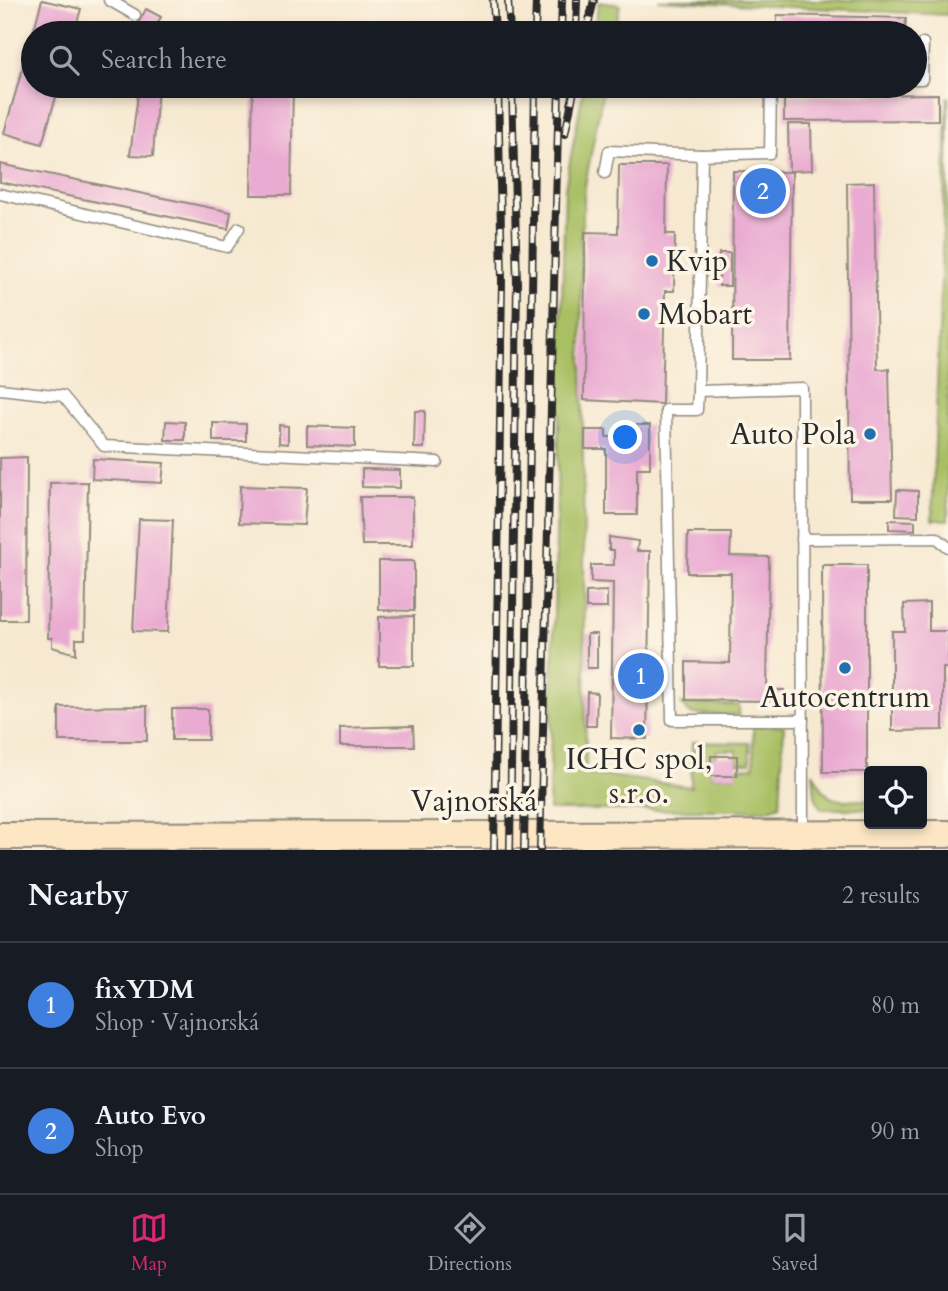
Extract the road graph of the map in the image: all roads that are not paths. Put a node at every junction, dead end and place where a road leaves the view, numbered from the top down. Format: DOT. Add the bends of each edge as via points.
graph roads {
  1 [pos="109,0"];
  2 [pos="135,15"];
  3 [pos="771,98"];
  4 [pos="702,155"];
  5 [pos="605,173"];
  6 [pos="0,194"];
  7 [pos="239,228"];
  8 [pos="0,389"];
  9 [pos="698,391"];
  10 [pos="437,462"];
  11 [pos="802,538"];
  12 [pos="948,547"];
  13 [pos="803,720"];
  14 [pos="803,834"];
  15 [pos="948,834"];
  16 [pos="5,838"];
  1 -- 2 [label="lane"];
  3 -- 4 [label="lane" via="770,153"];
  4 -- 5 [label="lane" via="609,151"];
  4 -- 9 [label="lane"];
  6 -- 7 [label="lane" via="226,247"];
  8 -- 10 [label="lane" via="62,396 104,446"];
  9 -- 11 [label="lane" via="802,388"];
  9 -- 13 [label="lane" via="697,410 666,410 671,720"];
  11 -- 12 [label="lane" via="937,538"];
  11 -- 13 [label="lane"];
  13 -- 14 [label="lane"];
  14 -- 15 [label="main road, Vajnorská"];
  14 -- 16 [label="main road, Vajnorská"];
}
